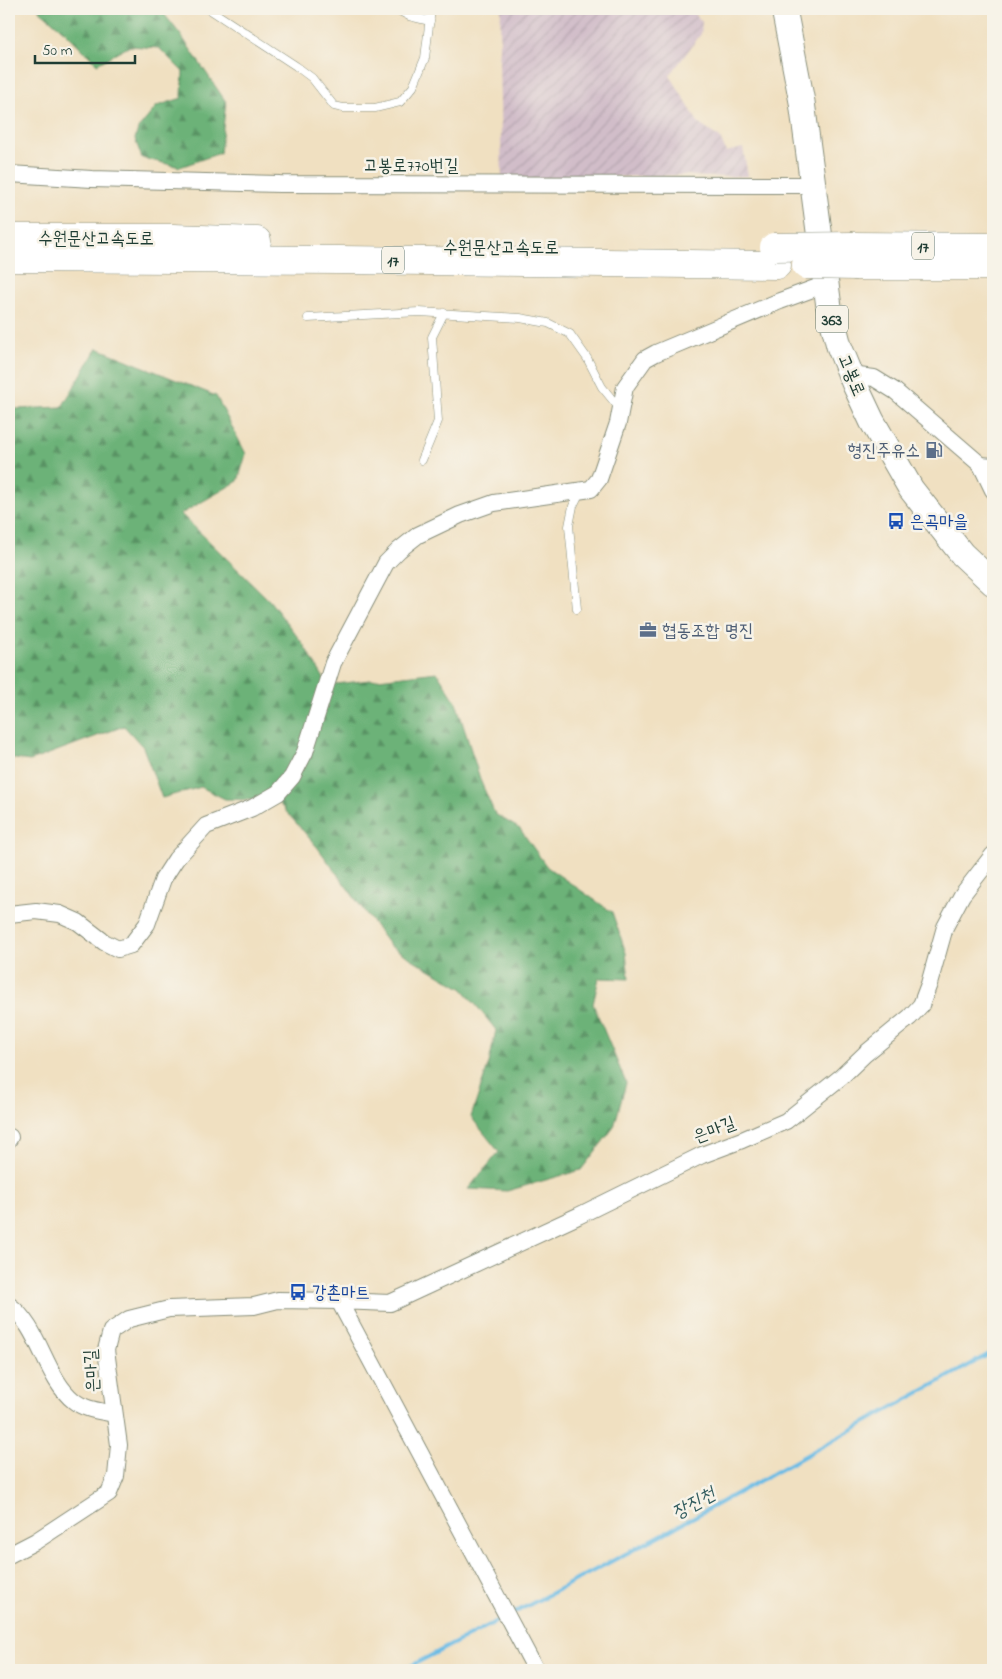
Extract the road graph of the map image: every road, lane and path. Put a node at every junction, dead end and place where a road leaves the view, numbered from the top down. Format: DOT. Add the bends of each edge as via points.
graph roads {
  1 [pos="209,9"];
  2 [pos="396,9"];
  3 [pos="432,9"];
  4 [pos="784,9"];
  5 [pos="430,21"];
  6 [pos="9,174"];
  7 [pos="813,185"];
  8 [pos="9,238"];
  9 [pos="993,247"];
  10 [pos="775,256"];
  11 [pos="855,256"];
  12 [pos="9,258"];
  13 [pos="993,266"];
  14 [pos="826,284"];
  15 [pos="444,313"];
  16 [pos="308,318"];
  17 [pos="851,375"];
  18 [pos="620,409"];
  19 [pos="422,460"];
  20 [pos="987,465"];
  21 [pos="581,490"];
  22 [pos="993,490"];
  23 [pos="993,583"];
  24 [pos="577,609"];
  25 [pos="993,855"];
  26 [pos="9,914"];
  27 [pos="340,1301"];
  28 [pos="9,1305"];
  29 [pos="114,1414"];
  30 [pos="9,1555"];
  31 [pos="536,1670"];
  1 -- 5 [label="lane" via="302,70 334,106 344,108 375,108 400,102 413,87 425,58"];
  2 -- 5 [label="lane"];
  3 -- 5 [label="lane"];
  4 -- 7 [label="main road, 고봉로 / 363" via="802,102"];
  6 -- 7 [label="street, 고봉로770번길" via="280,184"];
  7 -- 14 [label="main road, 고봉로 / 363"];
  8 -- 10 [label="highway, 수원문산고속도로 / 17" via="173,238"];
  9 -- 11 [label="highway, 수원문산고속도로 / 17"];
  10 -- 11 [label="highway, 수원문산고속도로 / 17, bridge"];
  10 -- 12 [label="highway, 수원문산고속도로 / 17" via="340,260"];
  11 -- 13 [label="highway, 수원문산고속도로 / 17"];
  14 -- 17 [label="main road, 고봉로 / 363" via="829,307"];
  14 -- 18 [label="street" via="645,359 624,387"];
  15 -- 16 [label="lane"];
  15 -- 18 [label="lane" via="520,318 548,323 570,334 602,387"];
  15 -- 19 [label="lane" via="432,337 438,421"];
  17 -- 20 [label="street" via="874,378 895,391"];
  17 -- 23 [label="main road, 고봉로 / 363" via="872,421 911,489 962,554"];
  18 -- 21 [label="street" via="599,479 591,489"];
  20 -- 22 [label="street"];
  21 -- 24 [label="lane" via="568,526"];
  21 -- 26 [label="street" via="494,503 469,512 418,535 386,563 333,663 306,752 292,778 272,797 206,826 176,859 164,879 147,924 131,945 118,949 60,914 36,911"];
  25 -- 27 [label="street, 은마길" via="962,895 945,927 921,1005 786,1121 702,1155 390,1303"];
  27 -- 29 [label="street, 은마길" via="278,1300 254,1306 169,1308 129,1318 111,1331 106,1350"];
  27 -- 31 [label="street"];
  28 -- 29 [label="street" via="33,1334 63,1390 75,1402 91,1410"];
  29 -- 30 [label="street, 은마길" via="119,1445 116,1476 109,1493"];
}
